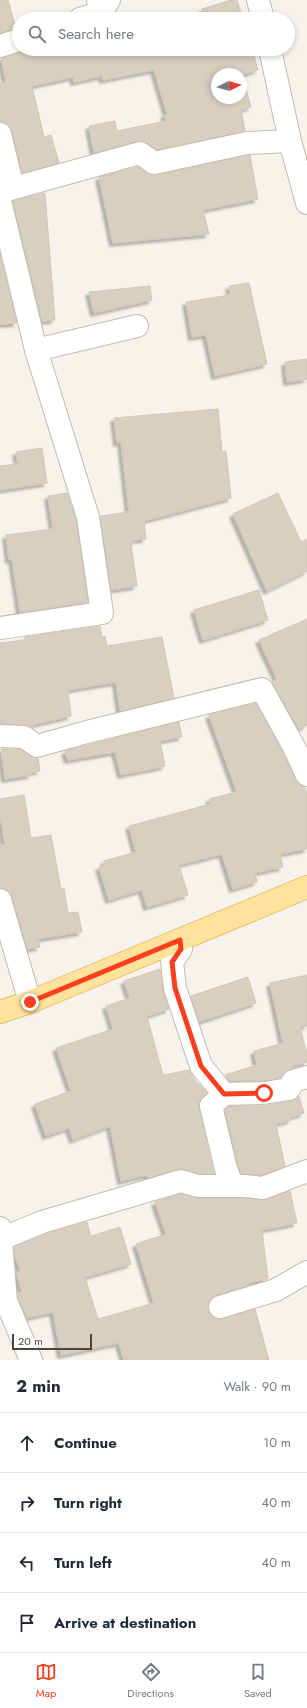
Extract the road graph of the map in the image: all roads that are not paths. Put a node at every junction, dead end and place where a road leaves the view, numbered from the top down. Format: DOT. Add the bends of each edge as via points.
graph roads {
  1 [pos="259,0"];
  2 [pos="103,4"];
  3 [pos="91,12"];
  4 [pos="262,12"];
  5 [pos="12,42"];
  6 [pos="0,46"];
  7 [pos="272,56"];
  8 [pos="0,134"];
  9 [pos="290,141"];
  10 [pos="4,193"];
  11 [pos="307,203"];
  12 [pos="137,326"];
  13 [pos="36,350"];
  14 [pos="0,628"];
  15 [pos="0,736"];
  16 [pos="307,775"];
  17 [pos="307,887"];
  18 [pos="0,900"];
  19 [pos="180,940"];
  20 [pos="30,1002"];
  21 [pos="0,1012"];
  22 [pos="307,1077"];
  23 [pos="224,1094"];
  24 [pos="307,1171"];
  25 [pos="234,1186"];
  26 [pos="0,1234"];
  27 [pos="307,1272"];
  28 [pos="220,1307"];
  29 [pos="31,1360"];
  1 -- 4 [label="street"];
  2 -- 3 [label="street"];
  5 -- 6 [label="street"];
  7 -- 9 [label="street"];
  8 -- 10 [label="street"];
  9 -- 10 [label="street" via="247,143 154,163 140,153"];
  9 -- 11 [label="street"];
  10 -- 13 [label="street"];
  12 -- 13 [label="street"];
  13 -- 14 [label="street" via="88,517 102,612"];
  15 -- 16 [label="street" via="24,736 38,746 262,689"];
  17 -- 19 [label="main road"];
  18 -- 20 [label="street"];
  19 -- 20 [label="main road"];
  19 -- 23 [label="street" via="181,949 172,962 175,988 201,1066"];
  20 -- 21 [label="main road"];
  22 -- 23 [label="street" via="293,1081 290,1089 264,1093"];
  23 -- 25 [label="street" via="211,1106 226,1169"];
  24 -- 25 [label="street" via="263,1188"];
  25 -- 26 [label="street" via="198,1186 181,1181"];
  26 -- 29 [label="street" via="6,1301"];
  27 -- 28 [label="street" via="276,1290"];
}
